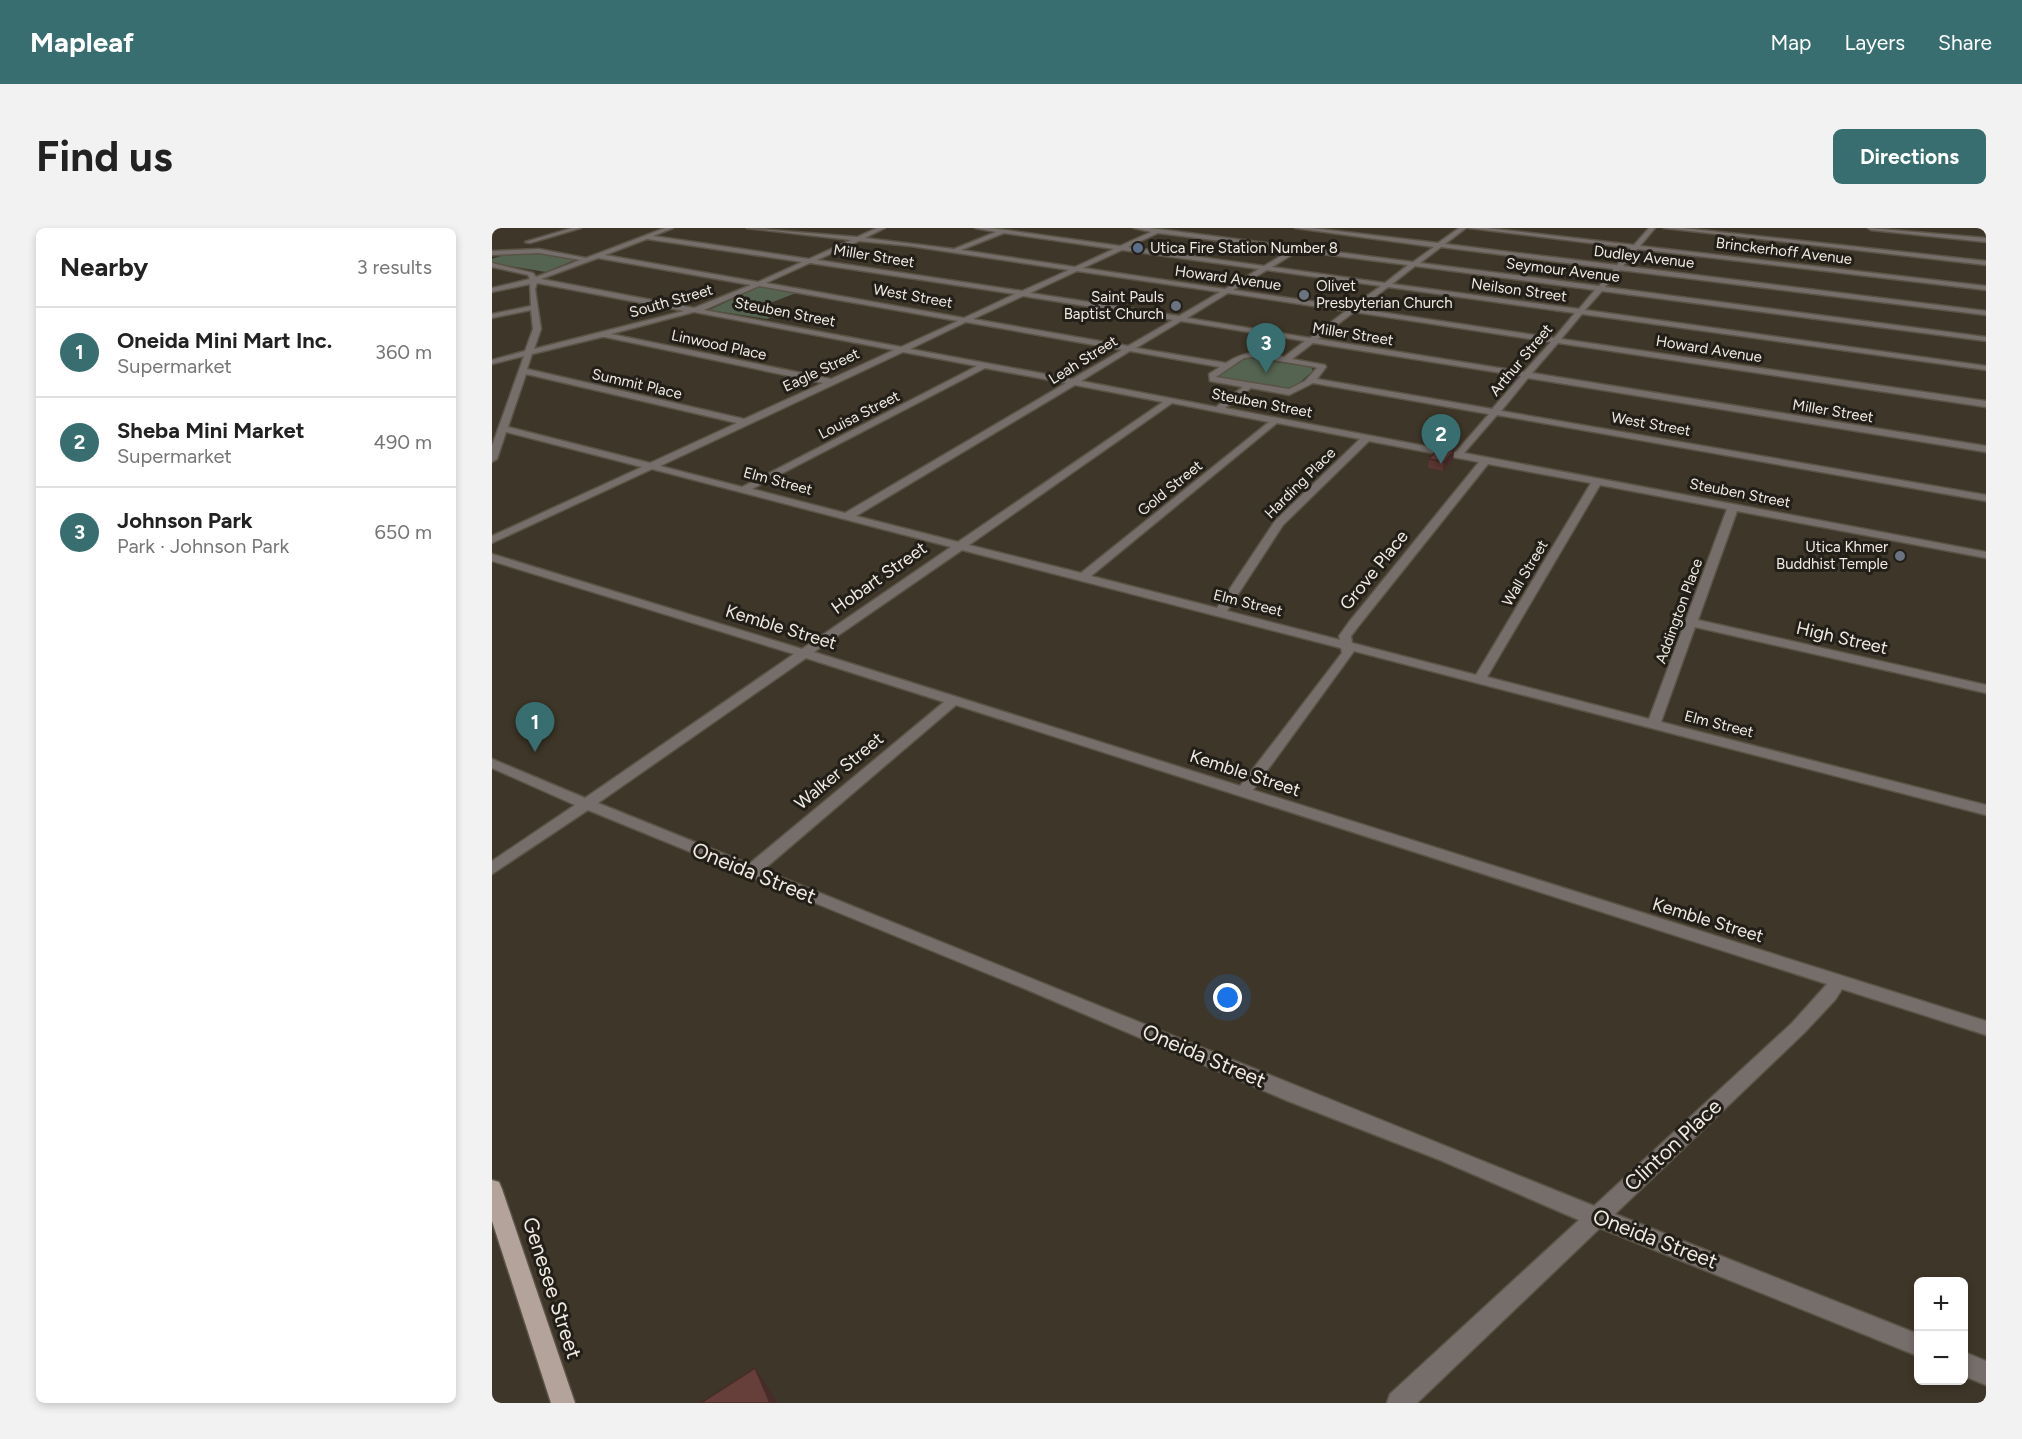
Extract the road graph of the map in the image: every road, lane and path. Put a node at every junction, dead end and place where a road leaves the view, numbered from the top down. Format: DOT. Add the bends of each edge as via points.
graph roads {
  1 [pos="578,228"];
  2 [pos="669,228"];
  3 [pos="750,228"];
  4 [pos="882,228"];
  5 [pos="978,228"];
  6 [pos="1012,228"];
  7 [pos="1137,228"];
  8 [pos="1298,228"];
  9 [pos="1463,228"];
  10 [pos="1472,228"];
  11 [pos="1652,228"];
  12 [pos="1667,228"];
  13 [pos="1871,228"];
  14 [pos="1159,229"];
  15 [pos="1330,230"];
  16 [pos="1920,231"];
  17 [pos="1003,232"];
  18 [pos="645,237"];
  19 [pos="1318,237"];
  20 [pos="861,238"];
  21 [pos="1986,240"];
  22 [pos="1309,242"];
  23 [pos="516,243"];
  24 [pos="1439,246"];
  25 [pos="1635,247"];
  26 [pos="1120,248"];
  27 [pos="1298,249"];
  28 [pos="954,250"];
  29 [pos="539,251"];
  30 [pos="495,254"];
  31 [pos="594,255"];
  32 [pos="585,259"];
  33 [pos="811,260"];
  34 [pos="1986,263"];
  35 [pos="1414,264"];
  36 [pos="492,265"];
  37 [pos="1075,268"];
  38 [pos="1265,268"];
  39 [pos="1618,268"];
  40 [pos="524,271"];
  41 [pos="551,273"];
  42 [pos="534,280"];
  43 [pos="758,284"];
  44 [pos="1387,285"];
  45 [pos="1600,288"];
  46 [pos="1986,288"];
  47 [pos="492,290"];
  48 [pos="1226,291"];
  49 [pos="1020,294"];
  50 [pos="535,307"];
  51 [pos="696,310"];
  52 [pos="1353,310"];
  53 [pos="1579,312"];
  54 [pos="1986,313"];
  55 [pos="492,316"];
  56 [pos="1178,319"];
  57 [pos="964,320"];
  58 [pos="602,334"];
  59 [pos="1986,339"];
  60 [pos="1312,340"];
  61 [pos="1556,340"];
  62 [pos="1128,348"];
  63 [pos="901,349"];
  64 [pos="530,352"];
  65 [pos="1286,360"];
  66 [pos="492,362"];
  67 [pos="985,365"];
  68 [pos="1227,366"];
  69 [pos="1986,368"];
  70 [pos="524,371"];
  71 [pos="1526,375"];
  72 [pos="1311,380"];
  73 [pos="831,382"];
  74 [pos="1073,382"];
  75 [pos="1248,387"];
  76 [pos="1170,401"];
  77 [pos="1986,404"];
  78 [pos="1217,410"];
  79 [pos="1495,412"];
  80 [pos="1275,421"];
  81 [pos="744,422"];
  82 [pos="502,428"];
  83 [pos="1367,438"];
  84 [pos="1986,449"];
  85 [pos="1457,456"];
  86 [pos="492,459"];
  87 [pos="1485,461"];
  88 [pos="651,465"];
  89 [pos="1597,482"];
  90 [pos="745,489"];
  91 [pos="1986,498"];
  92 [pos="1733,507"];
  93 [pos="848,516"];
  94 [pos="492,540"];
  95 [pos="960,546"];
  96 [pos="1986,555"];
  97 [pos="492,557"];
  98 [pos="1083,578"];
  99 [pos="1220,613"];
  100 [pos="1690,622"];
  101 [pos="1347,645"];
  102 [pos="802,654"];
  103 [pos="1479,680"];
  104 [pos="1986,689"];
  105 [pos="953,701"];
  106 [pos="1654,724"];
  107 [pos="492,763"];
  108 [pos="1242,793"];
  109 [pos="586,804"];
  110 [pos="1986,810"];
  111 [pos="492,869"];
  112 [pos="751,871"];
  113 [pos="1838,981"];
  114 [pos="1986,1028"];
  115 [pos="492,1189"];
  116 [pos="1597,1217"];
  117 [pos="1914,1343"];
  118 [pos="1968,1366"];
  119 [pos="1986,1373"];
  120 [pos="563,1403"];
  121 [pos="1399,1403"];
  1 -- 29 [label="street" via="529,238 529,248"];
  2 -- 18 [label="street"];
  3 -- 20 [label="street, Howard Avenue"];
  4 -- 20 [label="street, South Street"];
  5 -- 17 [label="street, Neilson Street"];
  6 -- 17 [label="street"];
  7 -- 14 [label="street, Seymour Avenue"];
  8 -- 15 [label="street, Dudley Avenue"];
  9 -- 24 [label="street"];
  10 -- 25 [label="street, Brinckerhoff Avenue"];
  11 -- 25 [label="street, Arthur Street"];
  12 -- 34 [label="street"];
  13 -- 16 [label="street"];
  14 -- 26 [label="street, Eagle Street"];
  14 -- 27 [label="street, Seymour Avenue"];
  15 -- 19 [label="street"];
  15 -- 24 [label="street, Dudley Avenue"];
  16 -- 21 [label="street"];
  17 -- 26 [label="street, Neilson Street"];
  17 -- 28 [label="street"];
  18 -- 31 [label="street"];
  18 -- 33 [label="street, Miller Street"];
  20 -- 28 [label="street, Howard Avenue"];
  20 -- 33 [label="street, South Street"];
  22 -- 27 [label="street, Leah Street"];
  23 -- 30 [label="street"];
  24 -- 35 [label="street"];
  24 -- 39 [label="street, Dudley Avenue"];
  25 -- 39 [label="street, Arthur Street"];
  25 -- 46 [label="street, Brinckerhoff Avenue"];
  26 -- 37 [label="street, Eagle Street"];
  26 -- 38 [label="street, Neilson Street"];
  27 -- 35 [label="street, Seymour Avenue"];
  27 -- 38 [label="street, Leah Street"];
  28 -- 37 [label="street, Howard Avenue"];
  29 -- 30 [label="street"];
  29 -- 32 [label="street"];
  31 -- 32 [label="street"];
  31 -- 43 [label="street, West Street"];
  32 -- 41 [label="street"];
  33 -- 43 [label="street, South Street"];
  33 -- 49 [label="street, Miller Street"];
  35 -- 44 [label="street"];
  35 -- 45 [label="street, Seymour Avenue"];
  36 -- 40 [label="street"];
  37 -- 48 [label="street, Howard Avenue"];
  37 -- 49 [label="street, Eagle Street"];
  38 -- 44 [label="street, Neilson Street"];
  38 -- 48 [label="street, Leah Street"];
  39 -- 45 [label="street, Arthur Street"];
  39 -- 54 [label="street, Dudley Avenue"];
  40 -- 41 [label="street"];
  40 -- 42 [label="street"];
  41 -- 42 [label="street"];
  42 -- 47 [label="street"];
  42 -- 50 [label="street"];
  42 -- 51 [label="street, Steuben Street"];
  43 -- 51 [label="street, South Street"];
  43 -- 57 [label="street, West Street"];
  44 -- 52 [label="street"];
  44 -- 53 [label="street, Neilson Street"];
  45 -- 53 [label="street, Arthur Street"];
  45 -- 59 [label="street, Seymour Avenue"];
  48 -- 52 [label="street, Howard Avenue"];
  48 -- 56 [label="street, Leah Street"];
  49 -- 56 [label="street, Miller Street"];
  49 -- 57 [label="street, Eagle Street"];
  50 -- 55 [label="street"];
  50 -- 64 [label="street" via="537,329"];
  51 -- 58 [label="street, South Street"];
  51 -- 63 [label="street, Steuben Street"];
  52 -- 60 [label="street"];
  52 -- 61 [label="street, Howard Avenue"];
  53 -- 61 [label="street, Arthur Street"];
  53 -- 69 [label="street, Neilson Street"];
  56 -- 60 [label="street, Miller Street"];
  56 -- 62 [label="street, Leah Street"];
  57 -- 62 [label="street, West Street"];
  57 -- 63 [label="street, Eagle Street"];
  58 -- 64 [label="street, South Street"];
  58 -- 73 [label="street, Linwood Place"];
  60 -- 65 [label="street"];
  60 -- 71 [label="street, Miller Street"];
  61 -- 71 [label="street, Arthur Street"];
  61 -- 77 [label="street, Howard Avenue"];
  62 -- 68 [label="street, West Street"];
  62 -- 74 [label="street, Leah Street"];
  63 -- 67 [label="street, Steuben Street"];
  63 -- 73 [label="street, Eagle Street"];
  64 -- 66 [label="street, South Street"];
  64 -- 70 [label="street"];
  65 -- 68 [label="street" via="1248,355"];
  65 -- 72 [label="street" via="1322,367"];
  67 -- 74 [label="street, Steuben Street"];
  67 -- 90 [label="street, Louisa Street"];
  68 -- 75 [label="street" via="1212,379"];
  70 -- 81 [label="street, Summit Place"];
  70 -- 82 [label="street" via="502,417"];
  71 -- 79 [label="street, Arthur Street"];
  71 -- 84 [label="street, Miller Street"];
  72 -- 75 [label="street" via="1289,392"];
  72 -- 79 [label="street, West Street"];
  73 -- 81 [label="street, Eagle Street"];
  74 -- 76 [label="street, Steuben Street"];
  74 -- 93 [label="street, Leah Street"];
  75 -- 78 [label="street"];
  76 -- 78 [label="street, Steuben Street"];
  76 -- 95 [label="street, Hobart Street"];
  78 -- 80 [label="street, Steuben Street"];
  79 -- 85 [label="street, Arthur Street"];
  79 -- 91 [label="street, West Street"];
  80 -- 83 [label="street, Steuben Street"];
  80 -- 98 [label="street, Gold Street"];
  81 -- 88 [label="street, Eagle Street"];
  82 -- 86 [label="street"];
  82 -- 88 [label="street, Elm Street"];
  83 -- 85 [label="street, Steuben Street"];
  83 -- 99 [label="street, Harding Place" via="1279,523"];
  85 -- 87 [label="street, Steuben Street"];
  87 -- 89 [label="street, Steuben Street"];
  87 -- 101 [label="street, Grove Place" via="1353,625 1345,636"];
  88 -- 90 [label="street, Elm Street"];
  88 -- 94 [label="street, Eagle Street"];
  89 -- 92 [label="street, Steuben Street"];
  89 -- 103 [label="street, Wall Street"];
  90 -- 93 [label="street, Elm Street"];
  92 -- 96 [label="street, Steuben Street"];
  92 -- 100 [label="street, Addington Place"];
  93 -- 95 [label="street, Elm Street"];
  95 -- 98 [label="street, Elm Street"];
  95 -- 102 [label="street, Hobart Street"];
  97 -- 102 [label="street, Kemble Street"];
  98 -- 99 [label="street, Elm Street"];
  99 -- 101 [label="street, Elm Street"];
  100 -- 104 [label="street, High Street"];
  100 -- 106 [label="street, Addington Place"];
  101 -- 103 [label="street, Elm Street"];
  101 -- 108 [label="street, Grove Place" via="1348,653"];
  102 -- 105 [label="street, Kemble Street"];
  102 -- 109 [label="street, Hobart Street"];
  103 -- 106 [label="street, Elm Street"];
  105 -- 108 [label="street, Kemble Street"];
  105 -- 112 [label="street, Walker Street"];
  106 -- 110 [label="street, Elm Street"];
  107 -- 109 [label="street, Oneida Street"];
  108 -- 113 [label="street, Kemble Street"];
  109 -- 111 [label="street, Hobart Street"];
  109 -- 112 [label="street, Oneida Street"];
  112 -- 116 [label="street, Oneida Street"];
  113 -- 114 [label="street, Kemble Street"];
  113 -- 116 [label="street, Clinton Place" via="1798,1028"];
  115 -- 120 [label="main road, Genesee Street"];
  116 -- 117 [label="street, Oneida Street"];
  116 -- 121 [label="street, Clinton Place"];
  118 -- 119 [label="street"];
}
